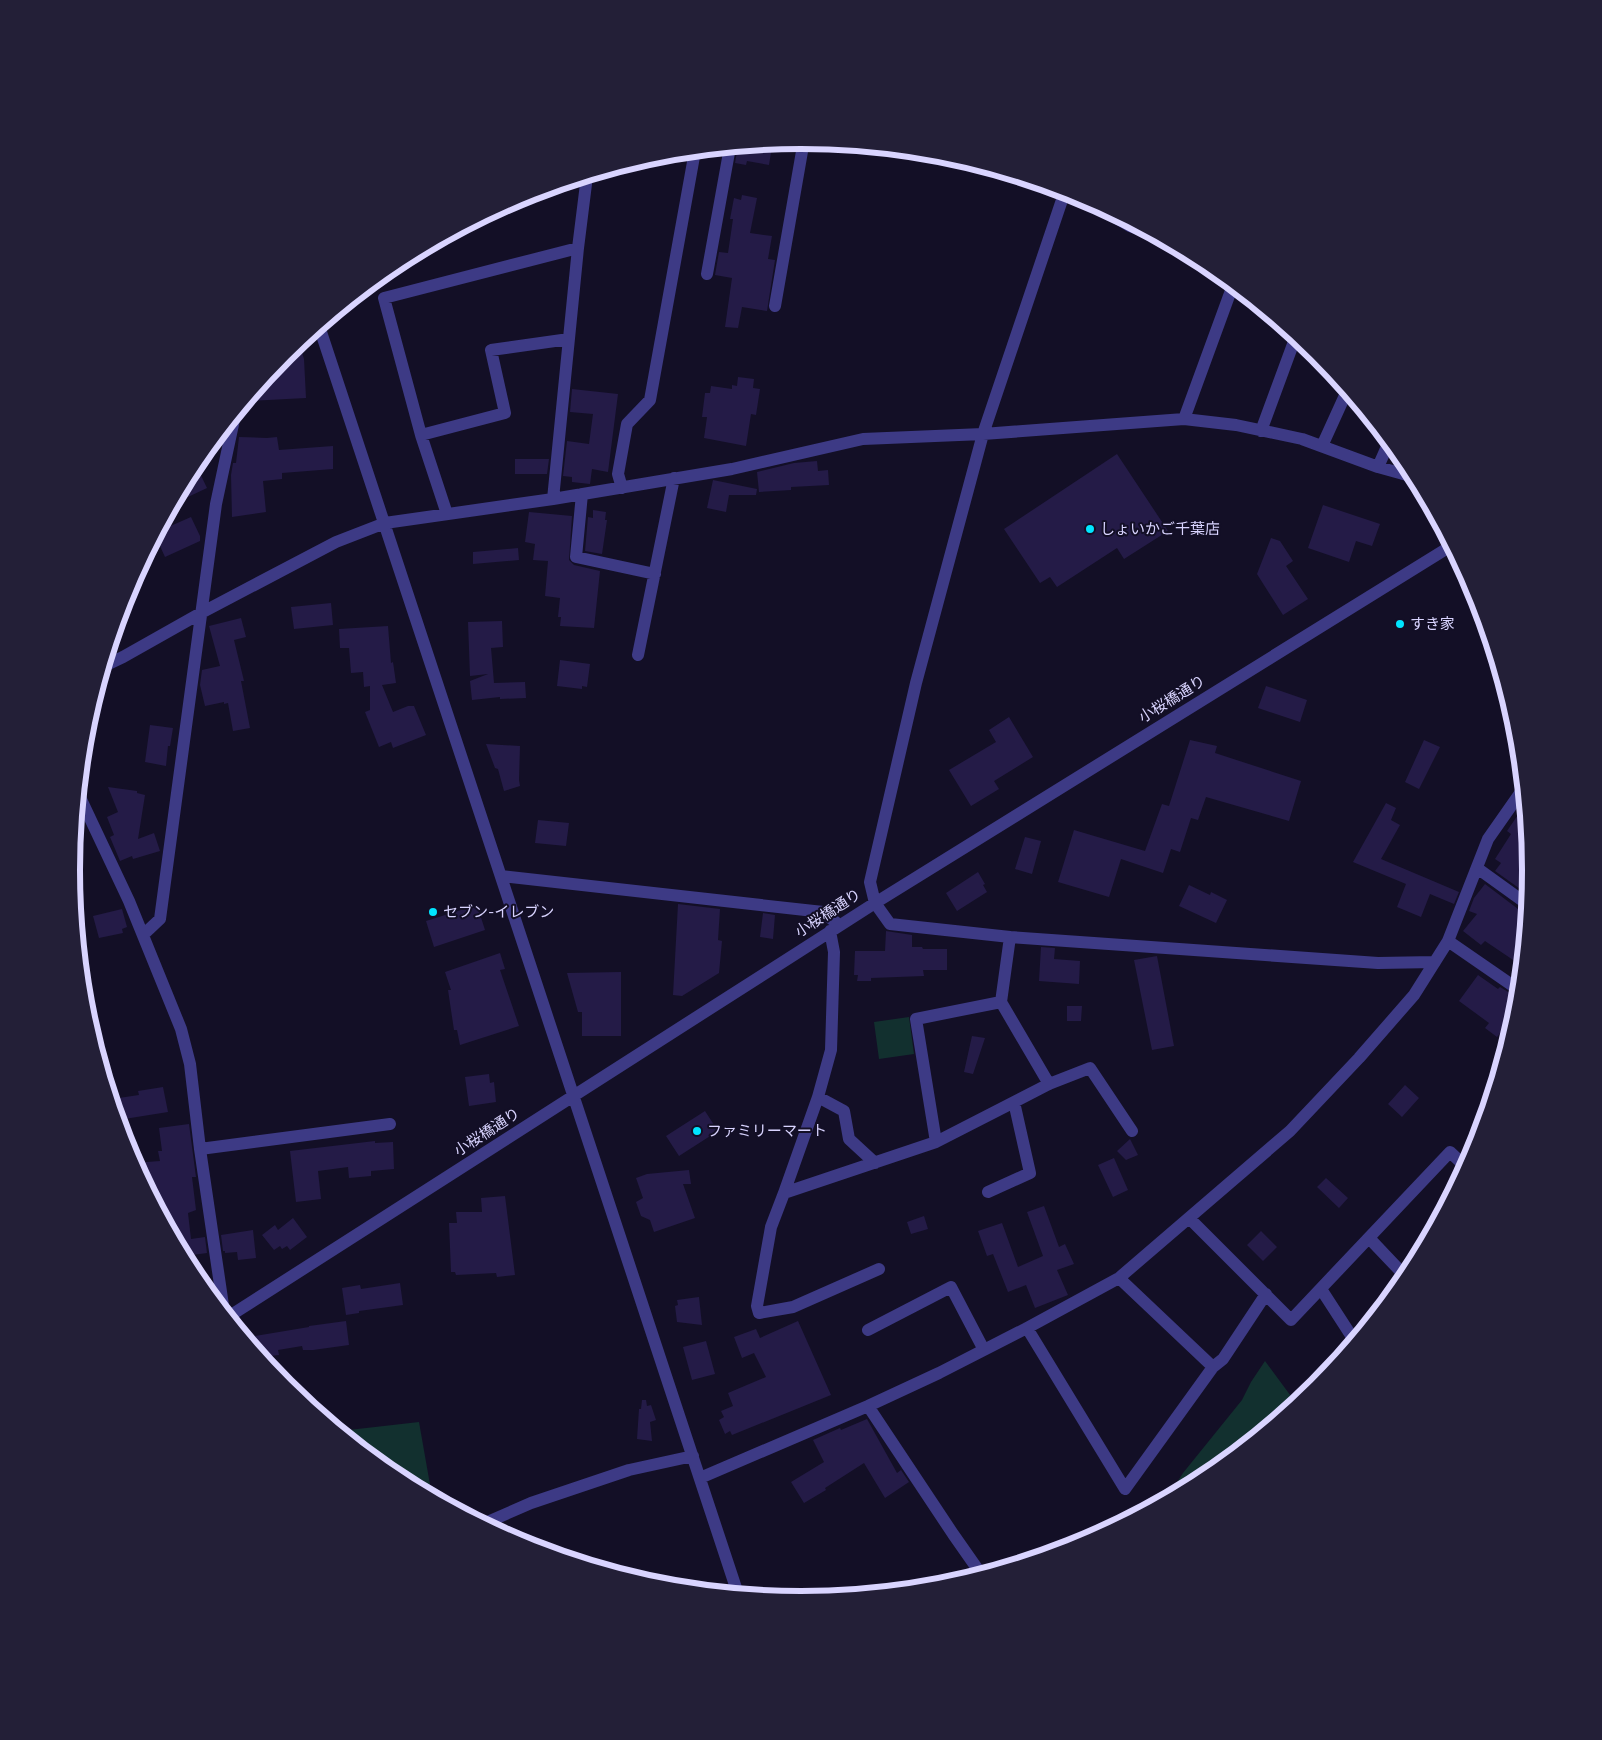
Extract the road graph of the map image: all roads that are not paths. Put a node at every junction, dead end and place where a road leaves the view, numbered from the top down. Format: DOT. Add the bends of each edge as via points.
graph roads {
  1 [pos="802,149"];
  2 [pos="729,153"];
  3 [pos="694,157"];
  4 [pos="586,182"];
  5 [pos="1062,198"];
  6 [pos="578,248"];
  7 [pos="707,274"];
  8 [pos="1231,291"];
  9 [pos="775,306"];
  10 [pos="321,332"];
  11 [pos="569,339"];
  12 [pos="1293,344"];
  13 [pos="1344,396"];
  14 [pos="1184,419"];
  15 [pos="232,427"];
  16 [pos="1262,431"];
  17 [pos="983,434"];
  18 [pos="421,435"];
  19 [pos="1322,446"];
  20 [pos="1386,450"];
  21 [pos="1378,467"];
  22 [pos="1403,474"];
  23 [pos="674,478"];
  24 [pos="622,488"];
  25 [pos="582,494"];
  26 [pos="553,499"];
  27 [pos="447,514"];
  28 [pos="385,523"];
  29 [pos="1447,549"];
  30 [pos="654,574"];
  31 [pos="201,613"];
  32 [pos="638,655"];
  33 [pos="111,663"];
  34 [pos="1518,797"];
  35 [pos="84,805"];
  36 [pos="1477,868"];
  37 [pos="501,876"];
  38 [pos="1521,899"];
  39 [pos="875,903"];
  40 [pos="835,928"];
  41 [pos="142,935"];
  42 [pos="1010,937"];
  43 [pos="1448,941"];
  44 [pos="1435,962"];
  45 [pos="1512,985"];
  46 [pos="1001,1002"];
  47 [pos="1049,1084"];
  48 [pos="574,1096"];
  49 [pos="818,1097"];
  50 [pos="1014,1102"];
  51 [pos="390,1124"];
  52 [pos="1132,1131"];
  53 [pos="936,1142"];
  54 [pos="200,1149"];
  55 [pos="1460,1162"];
  56 [pos="875,1163"];
  57 [pos="988,1192"];
  58 [pos="784,1193"];
  59 [pos="1189,1218"];
  60 [pos="1369,1238"];
  61 [pos="879,1269"];
  62 [pos="1400,1271"];
  63 [pos="1119,1278"];
  64 [pos="1321,1289"];
  65 [pos="1266,1294"];
  66 [pos="222,1299"];
  67 [pos="233,1314"];
  68 [pos="1027,1328"];
  69 [pos="868,1330"];
  70 [pos="1351,1335"];
  71 [pos="984,1350"];
  72 [pos="1213,1367"];
  73 [pos="868,1406"];
  74 [pos="693,1456"];
  75 [pos="700,1478"];
  76 [pos="490,1521"];
  77 [pos="978,1568"];
  78 [pos="736,1587"];
  1 -- 9 [label="street"];
  2 -- 7 [label="street"];
  3 -- 24 [label="street" via="650,400 627,424 618,474"];
  4 -- 6 [label="street"];
  5 -- 17 [label="street"];
  6 -- 11 [label="street"];
  6 -- 18 [label="street" via="384,298"];
  8 -- 14 [label="street"];
  10 -- 28 [label="street"];
  11 -- 18 [label="street" via="491,350 505,413"];
  11 -- 26 [label="street"];
  12 -- 16 [label="street"];
  13 -- 19 [label="street"];
  14 -- 16 [label="street"];
  14 -- 17 [label="street"];
  15 -- 31 [label="street" via="216,504"];
  16 -- 19 [label="street"];
  17 -- 23 [label="street" via="863,440"];
  17 -- 39 [label="street" via="916,683 870,882"];
  18 -- 27 [label="street"];
  19 -- 21 [label="street"];
  20 -- 21 [label="street"];
  21 -- 22 [label="street"];
  23 -- 24 [label="street"];
  23 -- 30 [label="street"];
  24 -- 25 [label="street"];
  25 -- 26 [label="street"];
  25 -- 30 [label="street" via="576,557"];
  26 -- 27 [label="street"];
  27 -- 28 [label="street"];
  28 -- 31 [label="street" via="336,542"];
  28 -- 37 [label="street"];
  29 -- 39 [label="street, 小桜橋通り"];
  30 -- 32 [label="street"];
  31 -- 33 [label="street"];
  31 -- 41 [label="street" via="160,919"];
  34 -- 36 [label="street" via="1488,840"];
  35 -- 41 [label="street"];
  36 -- 38 [label="street"];
  36 -- 43 [label="street"];
  37 -- 40 [label="street" via="823,912"];
  37 -- 48 [label="street"];
  39 -- 40 [label="street, 小桜橋通り"];
  39 -- 42 [label="street" via="890,924"];
  40 -- 48 [label="street, 小桜橋通り"];
  40 -- 49 [label="street" via="831,1050"];
  41 -- 54 [label="street" via="183,1037 190,1064"];
  42 -- 44 [label="street" via="1378,963"];
  42 -- 46 [label="street"];
  43 -- 44 [label="street"];
  43 -- 45 [label="street"];
  44 -- 59 [label="street" via="1414,995 1297,1123"];
  46 -- 47 [label="street"];
  46 -- 53 [label="street" via="916,1019"];
  47 -- 50 [label="street"];
  47 -- 52 [label="street" via="1090,1068"];
  48 -- 67 [label="street, 小桜橋通り"];
  48 -- 74 [label="street"];
  49 -- 56 [label="street" via="844,1111 849,1139"];
  49 -- 58 [label="street"];
  50 -- 53 [label="street"];
  50 -- 57 [label="street" via="1030,1173"];
  51 -- 54 [label="street"];
  53 -- 56 [label="street"];
  54 -- 66 [label="street"];
  55 -- 60 [label="street" via="1450,1152"];
  56 -- 58 [label="street"];
  58 -- 61 [label="street" via="771,1227 757,1306 759,1314 793,1308"];
  59 -- 63 [label="street"];
  59 -- 65 [label="street"];
  60 -- 62 [label="street"];
  60 -- 64 [label="street"];
  63 -- 68 [label="street"];
  63 -- 72 [label="street"];
  64 -- 65 [label="street" via="1291,1320"];
  64 -- 70 [label="street"];
  65 -- 72 [label="street" via="1223,1359"];
  68 -- 71 [label="street"];
  68 -- 72 [label="street" via="1125,1489"];
  69 -- 71 [label="street" via="951,1288"];
  71 -- 73 [label="street"];
  73 -- 75 [label="street"];
  73 -- 77 [label="street"];
  74 -- 75 [label="street"];
  74 -- 76 [label="street" via="629,1470 531,1503"];
  75 -- 78 [label="street"];
}
